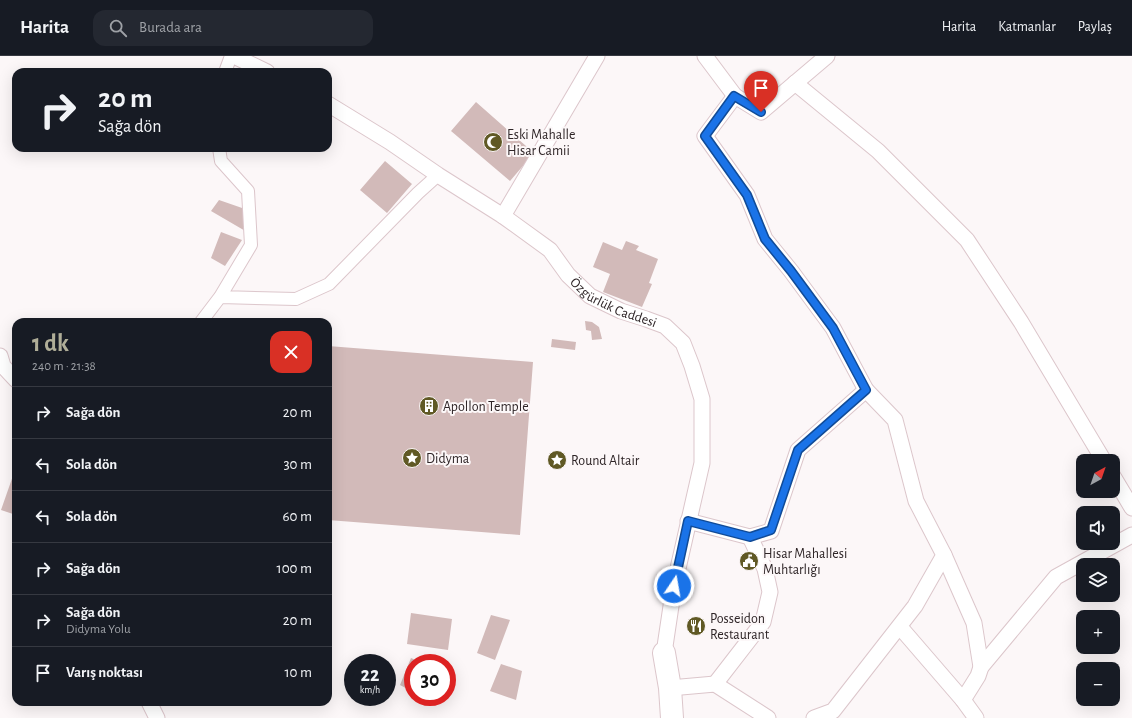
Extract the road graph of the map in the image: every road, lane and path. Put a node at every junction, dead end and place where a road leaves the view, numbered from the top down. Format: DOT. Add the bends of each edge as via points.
graph roads {
  1 [pos="231,56"];
  2 [pos="234,56"];
  3 [pos="597,56"];
  4 [pos="705,56"];
  5 [pos="827,56"];
  6 [pos="226,68"];
  7 [pos="259,68"];
  8 [pos="795,83"];
  9 [pos="734,96"];
  10 [pos="332,106"];
  11 [pos="220,152"];
  12 [pos="438,175"];
  13 [pos="503,216"];
  14 [pos="220,297"];
  15 [pos="204,318"];
  16 [pos="0,356"];
  17 [pos="12,376"];
  18 [pos="866,390"];
  19 [pos="1100,454"];
  20 [pos="1120,488"];
  21 [pos="1132,508"];
  22 [pos="688,521"];
  23 [pos="1132,535"];
  24 [pos="750,537"];
  25 [pos="944,555"];
  26 [pos="900,626"];
  27 [pos="664,653"];
  28 [pos="982,667"];
  29 [pos="715,684"];
  30 [pos="670,688"];
  31 [pos="963,700"];
  32 [pos="151,706"];
  33 [pos="837,714"];
  34 [pos="157,718"];
  35 [pos="672,718"];
  36 [pos="768,718"];
  37 [pos="814,718"];
  38 [pos="976,718"];
  1 -- 6 [label="street"];
  2 -- 7 [label="street"];
  3 -- 13 [label="street"];
  4 -- 9 [label="street"];
  5 -- 8 [label="street"];
  8 -- 9 [label="street" via="761,112"];
  8 -- 19 [label="street" via="878,151 966,240 1021,322"];
  9 -- 18 [label="street" via="705,136 747,195 765,239 833,328"];
  10 -- 12 [label="street, Özgürlük Caddesi"];
  11 -- 14 [label="street" via="221,161 248,191 251,245"];
  12 -- 13 [label="street, Özgürlük Caddesi"];
  12 -- 14 [label="street" via="329,284 296,300"];
  13 -- 22 [label="street, Özgürlük Caddesi" via="550,250 568,275 590,296 621,311 665,326 683,343 702,399 702,463"];
  14 -- 15 [label="street"];
  16 -- 17 [label="street" via="3,366"];
  18 -- 24 [label="street" via="798,450 771,530"];
  18 -- 25 [label="street" via="896,420 916,501"];
  20 -- 21 [label="street"];
  22 -- 24 [label="street"];
  22 -- 27 [label="street, Özgürlük Caddesi" via="674,586"];
  23 -- 28 [label="street" via="1056,577"];
  24 -- 29 [label="street" via="765,569 770,592 765,615 763,622"];
  25 -- 26 [label="street" via="915,606"];
  25 -- 28 [label="street" via="974,623"];
  26 -- 31 [label="street"];
  26 -- 33 [label="street"];
  27 -- 30 [label="main road"];
  28 -- 31 [label="street"];
  29 -- 30 [label="street"];
  29 -- 36 [label="street"];
  30 -- 35 [label="main road"];
  31 -- 38 [label="street"];
  32 -- 34 [label="street"];
  33 -- 37 [label="street"];
}
